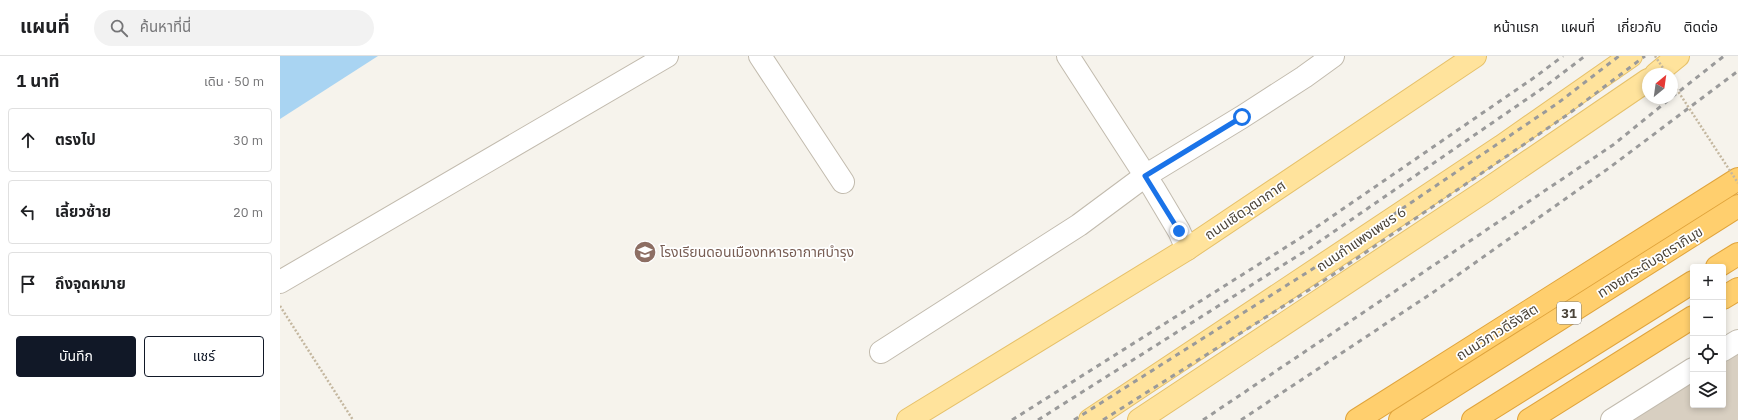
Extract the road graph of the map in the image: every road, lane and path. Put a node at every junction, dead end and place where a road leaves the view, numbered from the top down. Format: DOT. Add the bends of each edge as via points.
graph roads {
  1 [pos="667,56"];
  2 [pos="760,56"];
  3 [pos="1068,56"];
  4 [pos="1333,56"];
  5 [pos="1475,56"];
  6 [pos="1631,56"];
  7 [pos="1655,56"];
  8 [pos="1678,56"];
  9 [pos="1663,68"];
  10 [pos="1663,68"];
  11 [pos="1642,84"];
  12 [pos="1678,91"];
  13 [pos="1738,179"];
  14 [pos="842,182"];
  15 [pos="1149,182"];
  16 [pos="1738,183"];
  17 [pos="1738,206"];
  18 [pos="1183,240"];
  19 [pos="1738,254"];
  20 [pos="1722,264"];
  21 [pos="280,282"];
  22 [pos="1690,284"];
  23 [pos="1738,289"];
  24 [pos="1726,296"];
  25 [pos="280,306"];
  26 [pos="1690,319"];
  27 [pos="1738,341"];
  28 [pos="1726,348"];
  29 [pos="881,352"];
  30 [pos="1690,371"];
  31 [pos="353,420"];
  32 [pos="908,420"];
  33 [pos="1090,420"];
  34 [pos="1139,420"];
  35 [pos="1357,420"];
  36 [pos="1400,420"];
  37 [pos="1473,420"];
  38 [pos="1529,420"];
  39 [pos="1612,420"];
  1 -- 21 [label="lane"];
  2 -- 14 [label="lane"];
  3 -- 15 [label="lane"];
  4 -- 15 [label="lane"];
  5 -- 18 [label="main road, ถนนเชิดวุฒากาศ"];
  6 -- 33 [label="main road, ถนนกำแพงเพชร 6" via="1502,146"];
  7 -- 9 [label="path, bridge"];
  8 -- 10 [label="main road"];
  11 -- 34 [label="main road, ถนนกำแพงเพชร 6"];
  12 -- 16 [label="path, bridge"];
  13 -- 35 [label="highway, ถนนวิภาวดีรังสิต / 31"];
  15 -- 18 [label="lane"];
  15 -- 29 [label="lane"];
  17 -- 36 [label="highway, ทางยกระดับอุตราภิมุข / 31"];
  18 -- 32 [label="main road, ถนนเชิดวุฒากาศ"];
  19 -- 20 [label="highway"];
  22 -- 37 [label="highway"];
  23 -- 24 [label="highway"];
  25 -- 31 [label="path"];
  26 -- 38 [label="highway"];
  27 -- 28 [label="lane"];
  30 -- 39 [label="lane"];
}
